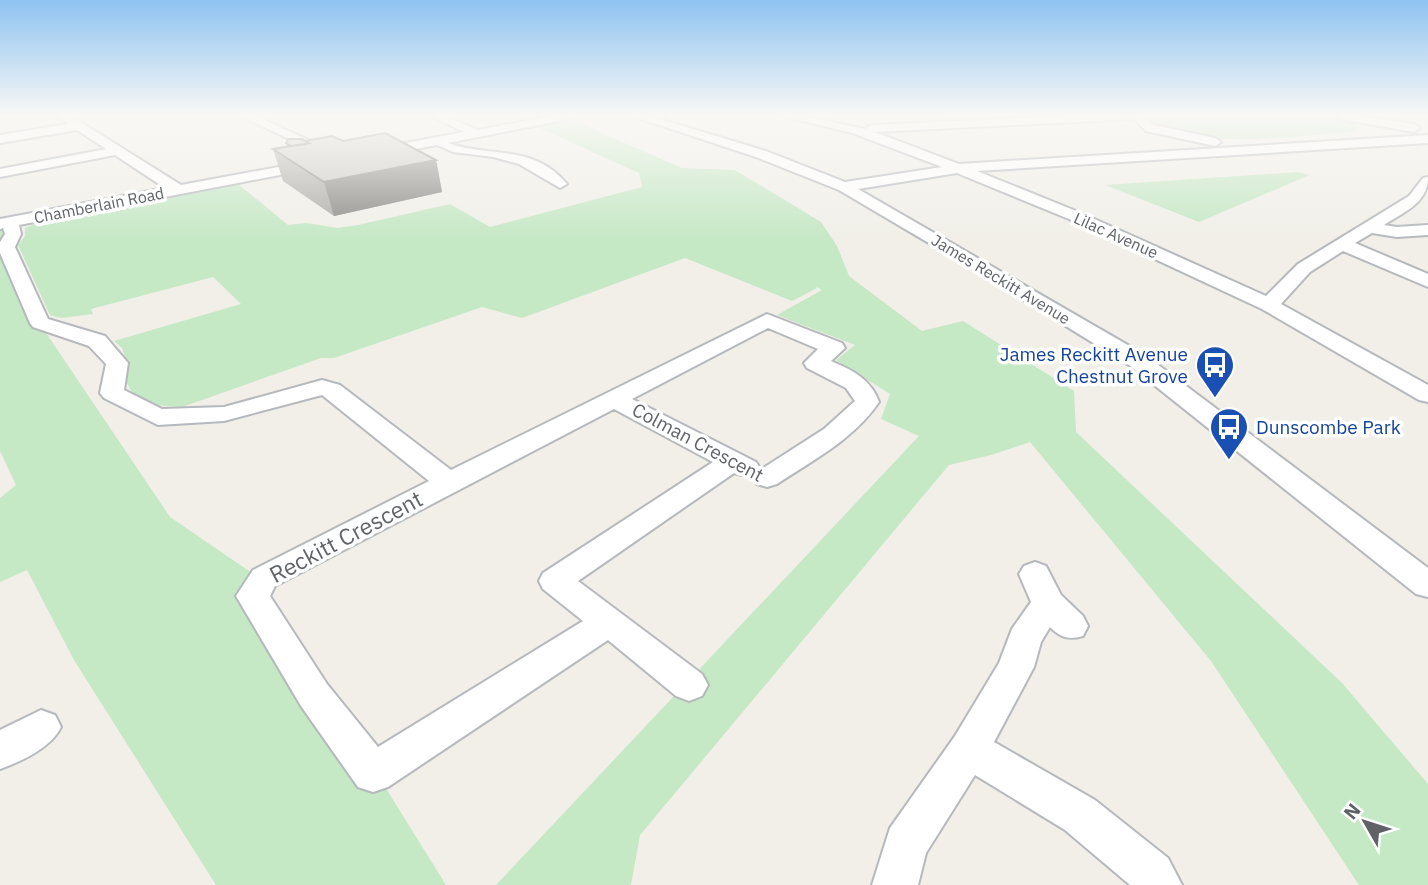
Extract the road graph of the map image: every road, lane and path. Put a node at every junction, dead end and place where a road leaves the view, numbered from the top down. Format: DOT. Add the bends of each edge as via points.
graph roads {
  1 [pos="83,157"];
  2 [pos="127,157"];
  3 [pos="353,157"];
  4 [pos="515,157"];
  5 [pos="769,157"];
  6 [pos="949,157"];
  7 [pos="1116,157"];
  8 [pos="350,158"];
  9 [pos="937,158"];
  10 [pos="960,168"];
  11 [pos="0,173"];
  12 [pos="1428,181"];
  13 [pos="561,185"];
  14 [pos="844,187"];
  15 [pos="178,190"];
  16 [pos="5,223"];
  17 [pos="1368,227"];
  18 [pos="1428,230"];
  19 [pos="1340,243"];
  20 [pos="1428,281"];
  21 [pos="1269,305"];
  22 [pos="1428,395"];
  23 [pos="614,399"];
  24 [pos="733,461"];
  25 [pos="449,483"];
  26 [pos="1423,578"];
  27 [pos="1051,601"];
  28 [pos="609,622"];
  29 [pos="689,685"];
  30 [pos="41,727"];
  31 [pos="969,749"];
  32 [pos="0,751"];
  33 [pos="895,885"];
  34 [pos="1159,885"];
  1 -- 11 [label="street"];
  2 -- 15 [label="street"];
  3 -- 8 [label="street, Chamberlain Road"];
  4 -- 13 [label="street"];
  5 -- 14 [label="street, James Reckitt Avenue"];
  6 -- 9 [label="street"];
  7 -- 10 [label="street"];
  8 -- 15 [label="street, Chamberlain Road"];
  9 -- 10 [label="street, Lilac Avenue"];
  10 -- 14 [label="street"];
  10 -- 21 [label="street, Lilac Avenue"];
  12 -- 17 [label="street" via="1415,199"];
  14 -- 26 [label="street, James Reckitt Avenue" via="1138,360"];
  15 -- 16 [label="street, Chamberlain Road"];
  16 -- 25 [label="street" via="13,234 6,247 40,323 97,341 117,363 113,393 158,417 224,414 322,387 332,390"];
  17 -- 18 [label="street" via="1397,232"];
  17 -- 19 [label="street"];
  19 -- 20 [label="street"];
  19 -- 21 [label="street" via="1304,268"];
  21 -- 22 [label="street, Lilac Avenue"];
  23 -- 24 [label="street, Colman Crescent"];
  23 -- 24 [label="street, Colman Crescent" via="767,320 834,348 815,363 866,394 860,412 774,482"];
  23 -- 25 [label="street, Colman Crescent"];
  24 -- 28 [label="street" via="555,581"];
  25 -- 28 [label="street, Reckitt Crescent" via="264,578 253,596 314,695 373,772"];
  27 -- 31 [label="street" via="1024,639 1016,667"];
  28 -- 29 [label="street"];
  30 -- 32 [label="street"];
  31 -- 33 [label="street" via="906,844"];
  31 -- 34 [label="street" via="1080,815 1152,874"];
}
